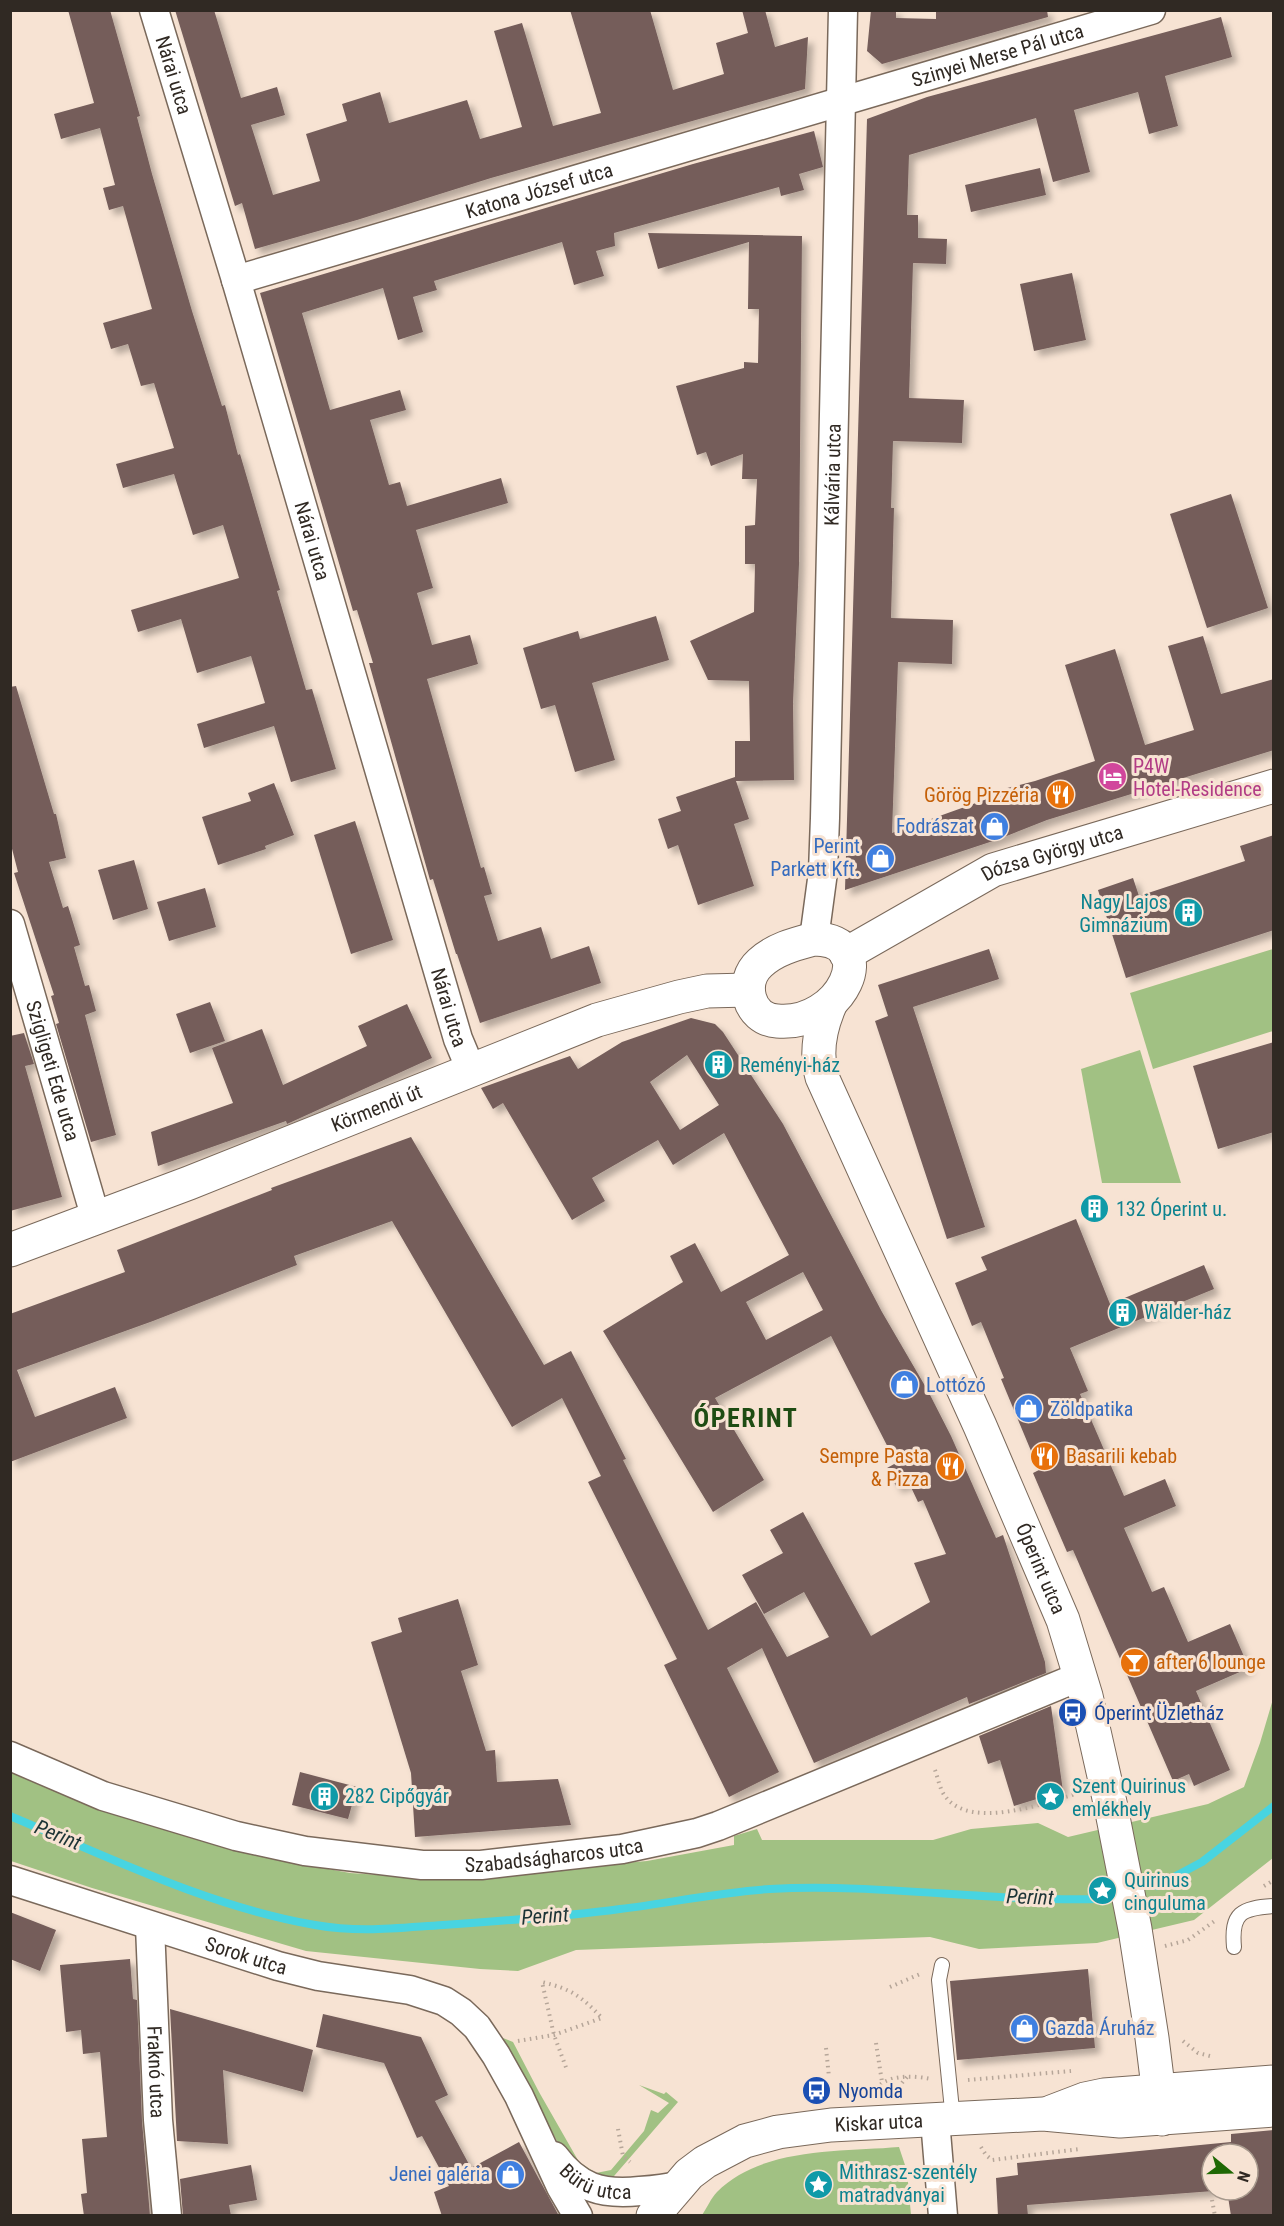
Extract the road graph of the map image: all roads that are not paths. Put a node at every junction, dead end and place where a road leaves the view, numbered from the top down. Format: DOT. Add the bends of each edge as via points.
graph roads {
  1 [pos="154,10"];
  2 [pos="843,10"];
  3 [pos="1151,10"];
  4 [pos="843,101"];
  5 [pos="236,280"];
  6 [pos="1274,786"];
  7 [pos="10,924"];
  8 [pos="814,939"];
  9 [pos="846,954"];
  10 [pos="748,990"];
  11 [pos="830,1005"];
  12 [pos="769,1020"];
  13 [pos="471,1070"];
  14 [pos="822,1077"];
  15 [pos="96,1219"];
  16 [pos="10,1250"];
  17 [pos="1081,1676"];
  18 [pos="10,1756"];
  19 [pos="10,1880"];
  20 [pos="1274,1906"];
  21 [pos="150,1926"];
  22 [pos="1234,1947"];
  23 [pos="942,1965"];
  24 [pos="477,2027"];
  25 [pos="1274,2082"];
  26 [pos="1161,2105"];
  27 [pos="1274,2110"];
  28 [pos="944,2120"];
  29 [pos="535,2130"];
  30 [pos="677,2186"];
  31 [pos="167,2216"];
  32 [pos="578,2216"];
  33 [pos="653,2216"];
  34 [pos="943,2216"];
  1 -- 5 [label="street, Nárai utca"];
  2 -- 4 [label="street, Kálvária utca"];
  3 -- 4 [label="street, Szinyei Merse Pál utca"];
  4 -- 5 [label="street, Katona József utca"];
  4 -- 8 [label="street, Kálvária utca" via="825,818"];
  5 -- 13 [label="street, Nárai utca" via="458,1039"];
  6 -- 9 [label="street, Dózsa György utca" via="993,870"];
  7 -- 15 [label="street, Szigligeti Ede utca"];
  8 -- 9 [label="street" via="834,942"];
  8 -- 10 [label="street" via="780,950 759,964"];
  9 -- 11 [label="street" via="850,972"];
  10 -- 12 [label="street" via="755,1010"];
  10 -- 13 [label="street, Körmendi út" via="708,991 644,1006 597,1020"];
  11 -- 12 [label="street" via="791,1022"];
  11 -- 14 [label="street, Óperint utca" via="819,1040"];
  12 -- 14 [label="street, Óperint utca" via="791,1039"];
  13 -- 15 [label="street, Körmendi út"];
  14 -- 17 [label="street, Óperint utca" via="980,1426 1063,1620"];
  15 -- 16 [label="street, Körmendi út"];
  17 -- 18 [label="street, Szabadságharcos utca" via="697,1833 622,1849 481,1865 362,1859 236,1836 104,1796"];
  17 -- 26 [label="street, Óperint utca" via="1135,1929"];
  19 -- 21 [label="street, Sorok utca"];
  20 -- 22 [label="lane" via="1252,1907 1237,1917 1233,1926"];
  21 -- 24 [label="street, Sorok utca" via="318,1976 418,1992 444,2001"];
  21 -- 31 [label="street, Fraknó utca" via="158,2120"];
  23 -- 28 [label="lane" via="939,1980 948,2081"];
  24 -- 29 [label="street, Bürü utca"];
  25 -- 26 [label="street, Kiskar utca"];
  26 -- 27 [label="street, Kiskar utca"];
  26 -- 28 [label="street, Kiskar utca" via="1094,2096 1043,2115"];
  28 -- 30 [label="street, Kiskar utca" via="813,2127 762,2136 720,2153"];
  28 -- 34 [label="street"];
  29 -- 30 [label="street, Bürü utca" via="563,2168 590,2187 622,2193"];
  29 -- 32 [label="street, Bürü utca"];
  30 -- 33 [label="street, Kiskar utca"];
}
